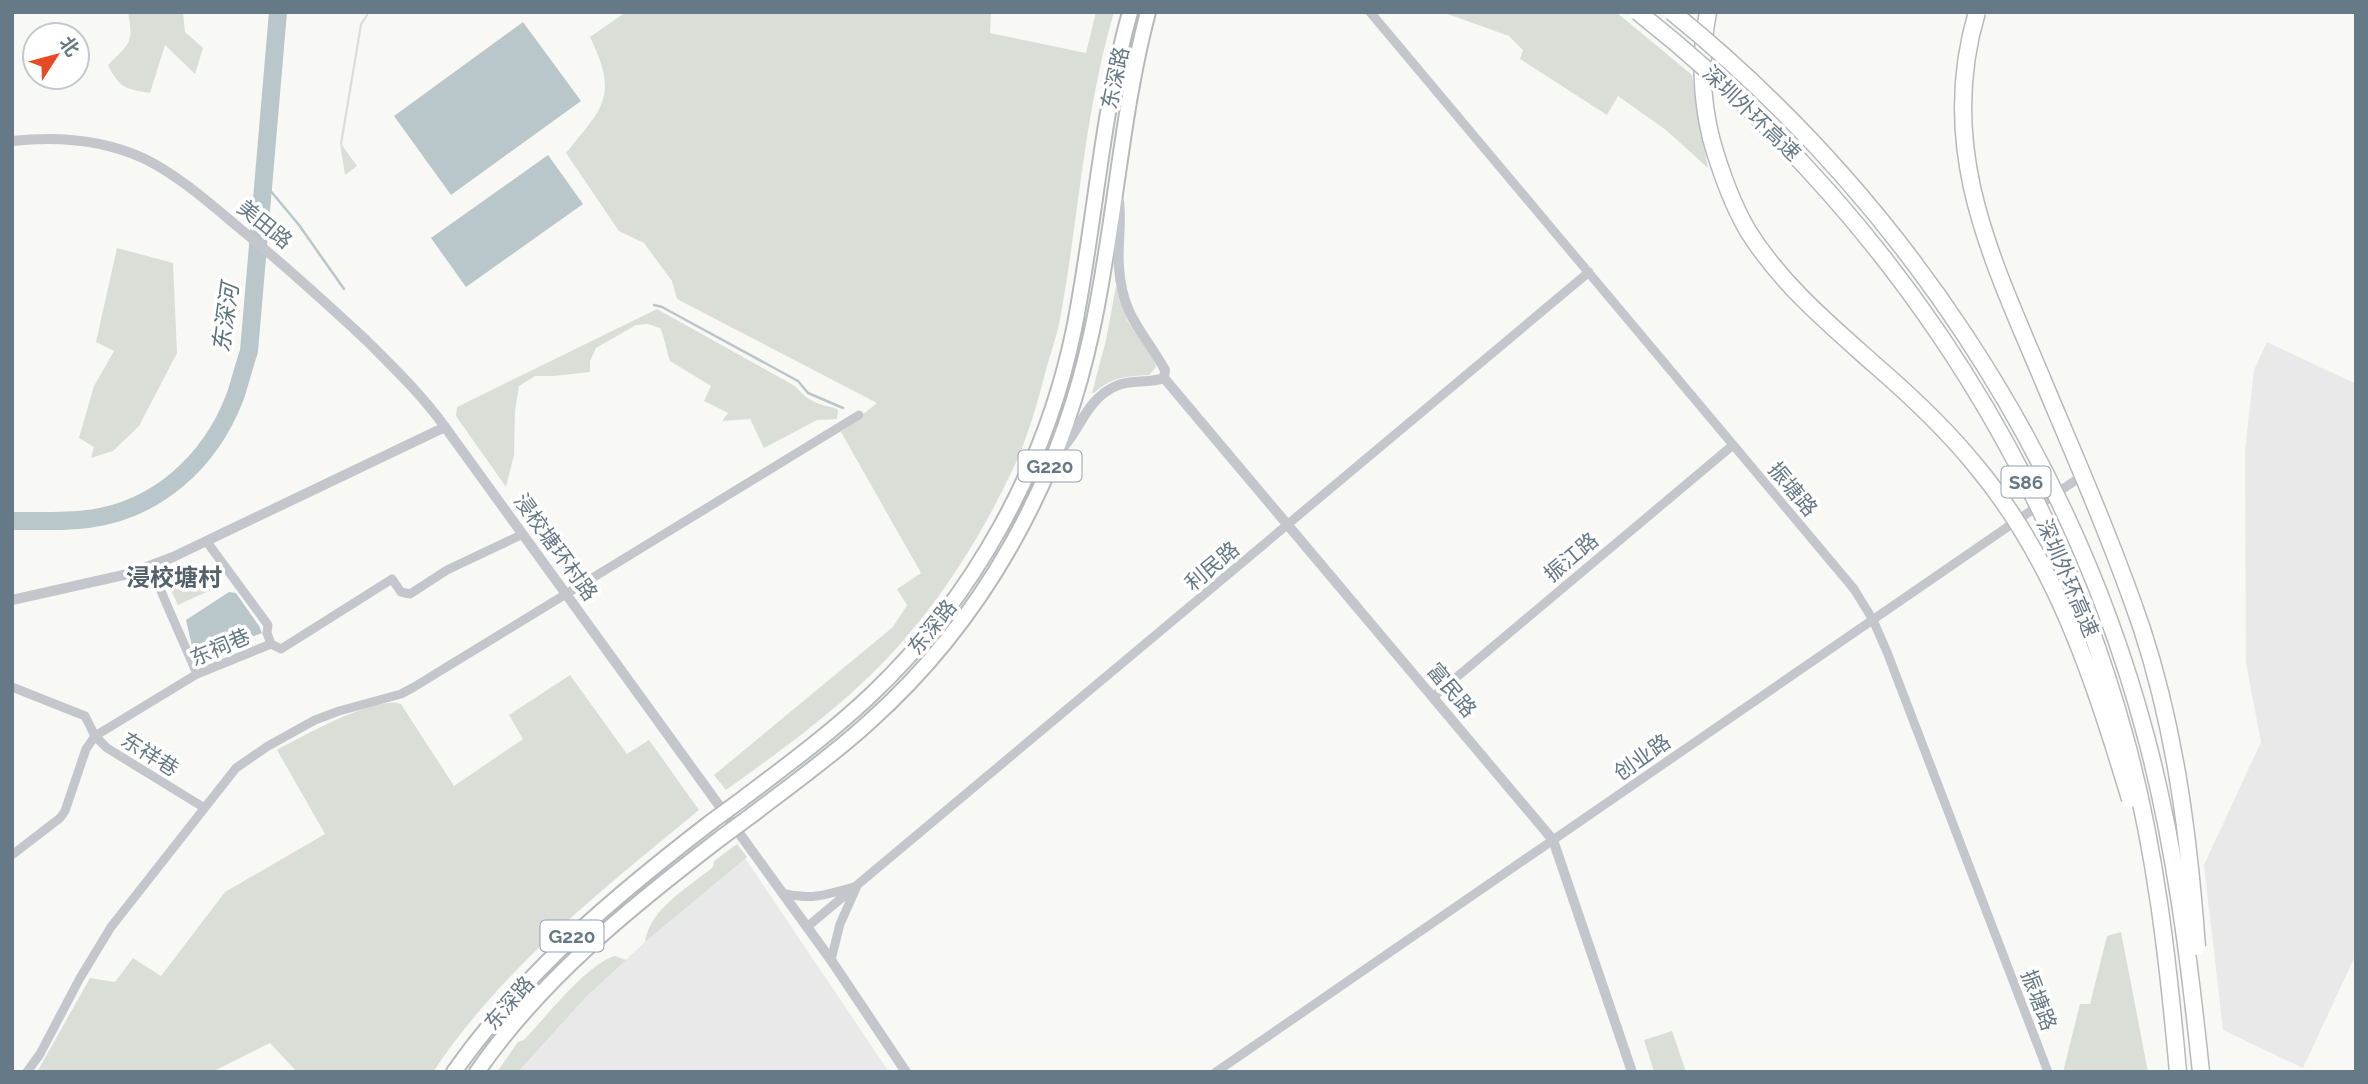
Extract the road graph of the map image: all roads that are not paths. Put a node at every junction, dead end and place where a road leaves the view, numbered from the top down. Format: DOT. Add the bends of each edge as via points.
graph roads {
  1 [pos="1129,12"];
  2 [pos="1148,12"];
  3 [pos="1370,12"];
  4 [pos="1638,12"];
  5 [pos="1672,12"];
  6 [pos="1708,12"];
  7 [pos="1977,12"];
  8 [pos="12,141"];
  9 [pos="1115,185"];
  10 [pos="1589,272"];
  11 [pos="1164,378"];
  12 [pos="859,415"];
  13 [pos="445,427"];
  14 [pos="1732,444"];
  15 [pos="1054,457"];
  16 [pos="2088,472"];
  17 [pos="1288,525"];
  18 [pos="523,534"];
  19 [pos="207,542"];
  20 [pos="151,566"];
  21 [pos="566,595"];
  22 [pos="12,600"];
  23 [pos="1873,620"];
  24 [pos="271,644"];
  25 [pos="197,674"];
  26 [pos="12,687"];
  27 [pos="1433,697"];
  28 [pos="95,736"];
  29 [pos="203,807"];
  30 [pos="1553,840"];
  31 [pos="12,855"];
  32 [pos="857,887"];
  33 [pos="782,893"];
  34 [pos="2161,909"];
  35 [pos="807,927"];
  36 [pos="831,960"];
  37 [pos="27,1072"];
  38 [pos="454,1072"];
  39 [pos="477,1072"];
  40 [pos="906,1072"];
  41 [pos="1216,1072"];
  42 [pos="1632,1072"];
  43 [pos="2048,1072"];
  44 [pos="2178,1072"];
  45 [pos="2201,1072"];
  1 -- 38 [label="highway, 东深路 / G220, bridge" via="1105,126 1074,330 1054,404 1016,496 967,581 908,657 838,725 611,900 549,957"];
  2 -- 9 [label="highway, 东深路 / G220"];
  3 -- 10 [label="street, 振塘路"];
  4 -- 34 [label="highway, 深圳外环高速 / S86, bridge" via="1750,108 1833,194 1913,295 1993,421 2043,517 2099,654 2135,776"];
  5 -- 45 [label="highway, 深圳外环高速 / S86, bridge" via="1792,121 1884,223 1970,344 2050,483 2105,611 2147,741 2178,885"];
  6 -- 34 [label="highway, bridge" via="1702,71 1705,109 1735,207 1774,267 1813,309 1958,444 2033,548 2060,598 2092,678"];
  7 -- 45 [label="highway, bridge" via="1962,90 1969,179 1993,258 2129,592 2161,695 2190,863"];
  8 -- 13 [label="street, 美田路" via="93,142 120,149 168,172 291,270 388,363"];
  9 -- 11 [label="street, 富民路" via="1120,206 1118,265 1125,303 1165,370"];
  9 -- 15 [label="highway, 东深路 / G220" via="1091,334"];
  10 -- 14 [label="street, 振塘路"];
  10 -- 17 [label="street, 利民路"];
  11 -- 15 [label="street" via="1122,384 1105,392"];
  11 -- 17 [label="street, 富民路"];
  12 -- 21 [label="street"];
  13 -- 18 [label="street, 浸校塘环村路"];
  13 -- 19 [label="street"];
  14 -- 23 [label="street, 振塘路" via="1854,589"];
  14 -- 27 [label="street, 振江路"];
  15 -- 39 [label="highway, 东深路 / G220, bridge" via="1002,560 969,611 905,688 869,722 593,942 534,1001"];
  16 -- 23 [label="street, 创业路"];
  17 -- 27 [label="street, 富民路"];
  17 -- 32 [label="street, 利民路"];
  18 -- 21 [label="street, 浸校塘环村路"];
  18 -- 24 [label="street, 东祠巷" via="447,570 410,594 401,592 392,579 281,649"];
  19 -- 20 [label="street"];
  19 -- 24 [label="street" via="268,625"];
  20 -- 22 [label="street"];
  20 -- 25 [label="street"];
  21 -- 29 [label="street" via="407,691 315,720 268,746 236,768"];
  21 -- 33 [label="street, 浸校塘环村路"];
  23 -- 30 [label="street, 创业路"];
  23 -- 43 [label="street, 振塘路"];
  24 -- 25 [label="street, 东祠巷"];
  25 -- 28 [label="street, 东祠巷"];
  26 -- 28 [label="street, 东祥巷" via="85,716"];
  27 -- 30 [label="street, 富民路"];
  28 -- 29 [label="street, 东祥巷"];
  28 -- 31 [label="street" via="86,749 65,811"];
  29 -- 37 [label="street" via="111,928"];
  30 -- 41 [label="street, 创业路"];
  30 -- 42 [label="street, 富民路"];
  32 -- 33 [label="street, 利民路" via="811,898"];
  32 -- 35 [label="street, 利民路"];
  32 -- 36 [label="street, 利民路" via="840,924"];
  33 -- 35 [label="street, 浸校塘环村路"];
  34 -- 44 [label="highway, 深圳外环高速 / S86, bridge"];
  35 -- 36 [label="street, 浸校塘环村路"];
  36 -- 40 [label="street, 浸校塘环村路"];
}
